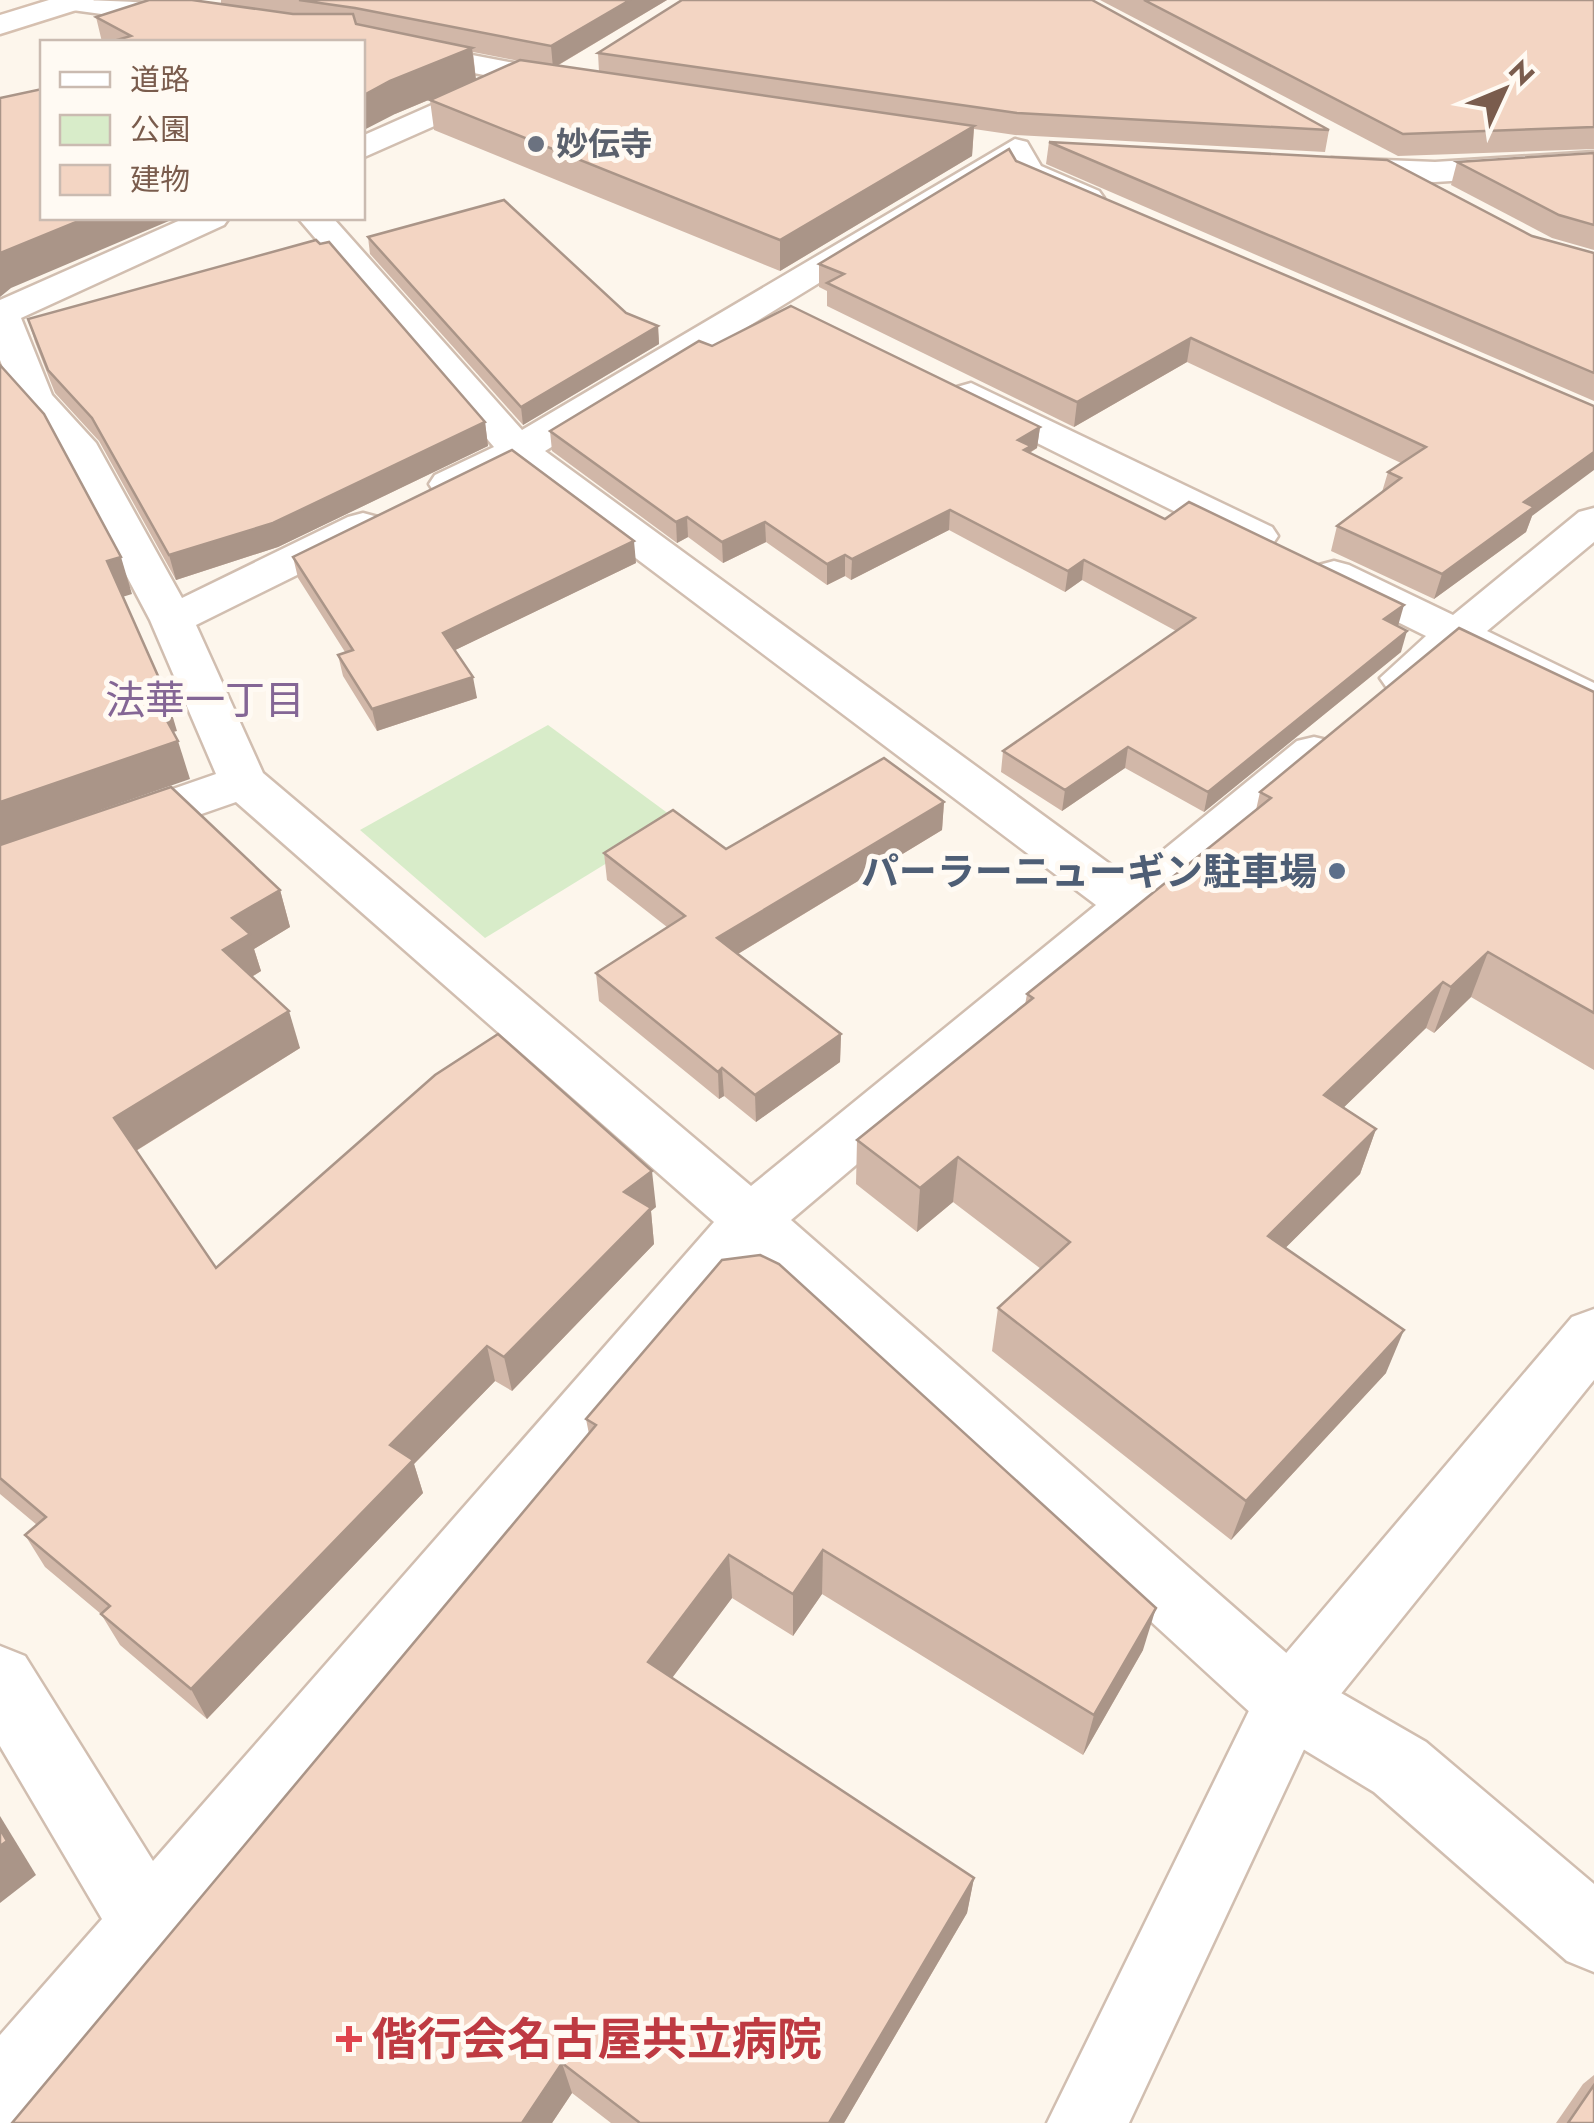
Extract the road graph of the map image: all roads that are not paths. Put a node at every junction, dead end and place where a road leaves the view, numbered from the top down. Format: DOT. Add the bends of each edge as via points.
graph roads {
  1 [pos="73,0"];
  2 [pos="223,22"];
  3 [pos="0,25"];
  4 [pos="365,44"];
  5 [pos="597,74"];
  6 [pos="519,76"];
  7 [pos="1324,134"];
  8 [pos="956,140"];
  9 [pos="365,147"];
  10 [pos="1015,149"];
  11 [pos="1053,152"];
  12 [pos="1594,162"];
  13 [pos="1298,166"];
  14 [pos="1392,170"];
  15 [pos="1458,206"];
  16 [pos="1117,212"];
  17 [pos="207,220"];
  18 [pos="317,220"];
  19 [pos="0,312"];
  20 [pos="928,374"];
  21 [pos="17,403"];
  22 [pos="518,450"];
  23 [pos="1594,521"];
  24 [pos="172,620"];
  25 [pos="1456,634"];
  26 [pos="1594,701"];
  27 [pos="243,782"];
  28 [pos="0,867"];
  29 [pos="1132,906"];
  30 [pos="751,1220"];
  31 [pos="1594,1336"];
  32 [pos="0,1680"];
  33 [pos="1290,1702"];
  34 [pos="147,1922"];
  35 [pos="1594,1934"];
  36 [pos="0,2096"];
  37 [pos="1086,2123"];
  1 -- 2 [label="street"];
  1 -- 3 [label="street"];
  4 -- 6 [label="street"];
  5 -- 6 [label="street" via="561,81"];
  6 -- 9 [label="street"];
  7 -- 14 [label="street"];
  8 -- 10 [label="street"];
  10 -- 11 [label="street"];
  10 -- 16 [label="street" via="1028,173"];
  10 -- 22 [label="street" via="788,306"];
  12 -- 14 [label="street"];
  13 -- 14 [label="street"];
  14 -- 15 [label="street"];
  17 -- 19 [label="street"];
  18 -- 22 [label="street"];
  19 -- 21 [label="street"];
  20 -- 25 [label="street"];
  21 -- 24 [label="street" via="76,443"];
  22 -- 24 [label="street"];
  22 -- 29 [label="street"];
  23 -- 25 [label="street"];
  24 -- 27 [label="street"];
  25 -- 26 [label="street"];
  25 -- 29 [label="street"];
  27 -- 28 [label="street"];
  27 -- 30 [label="street"];
  29 -- 30 [label="street"];
  30 -- 33 [label="street"];
  30 -- 34 [label="street"];
  31 -- 33 [label="street"];
  32 -- 34 [label="street"];
  33 -- 35 [label="street" via="1400,1766"];
  33 -- 37 [label="street"];
  34 -- 36 [label="street"];
}
